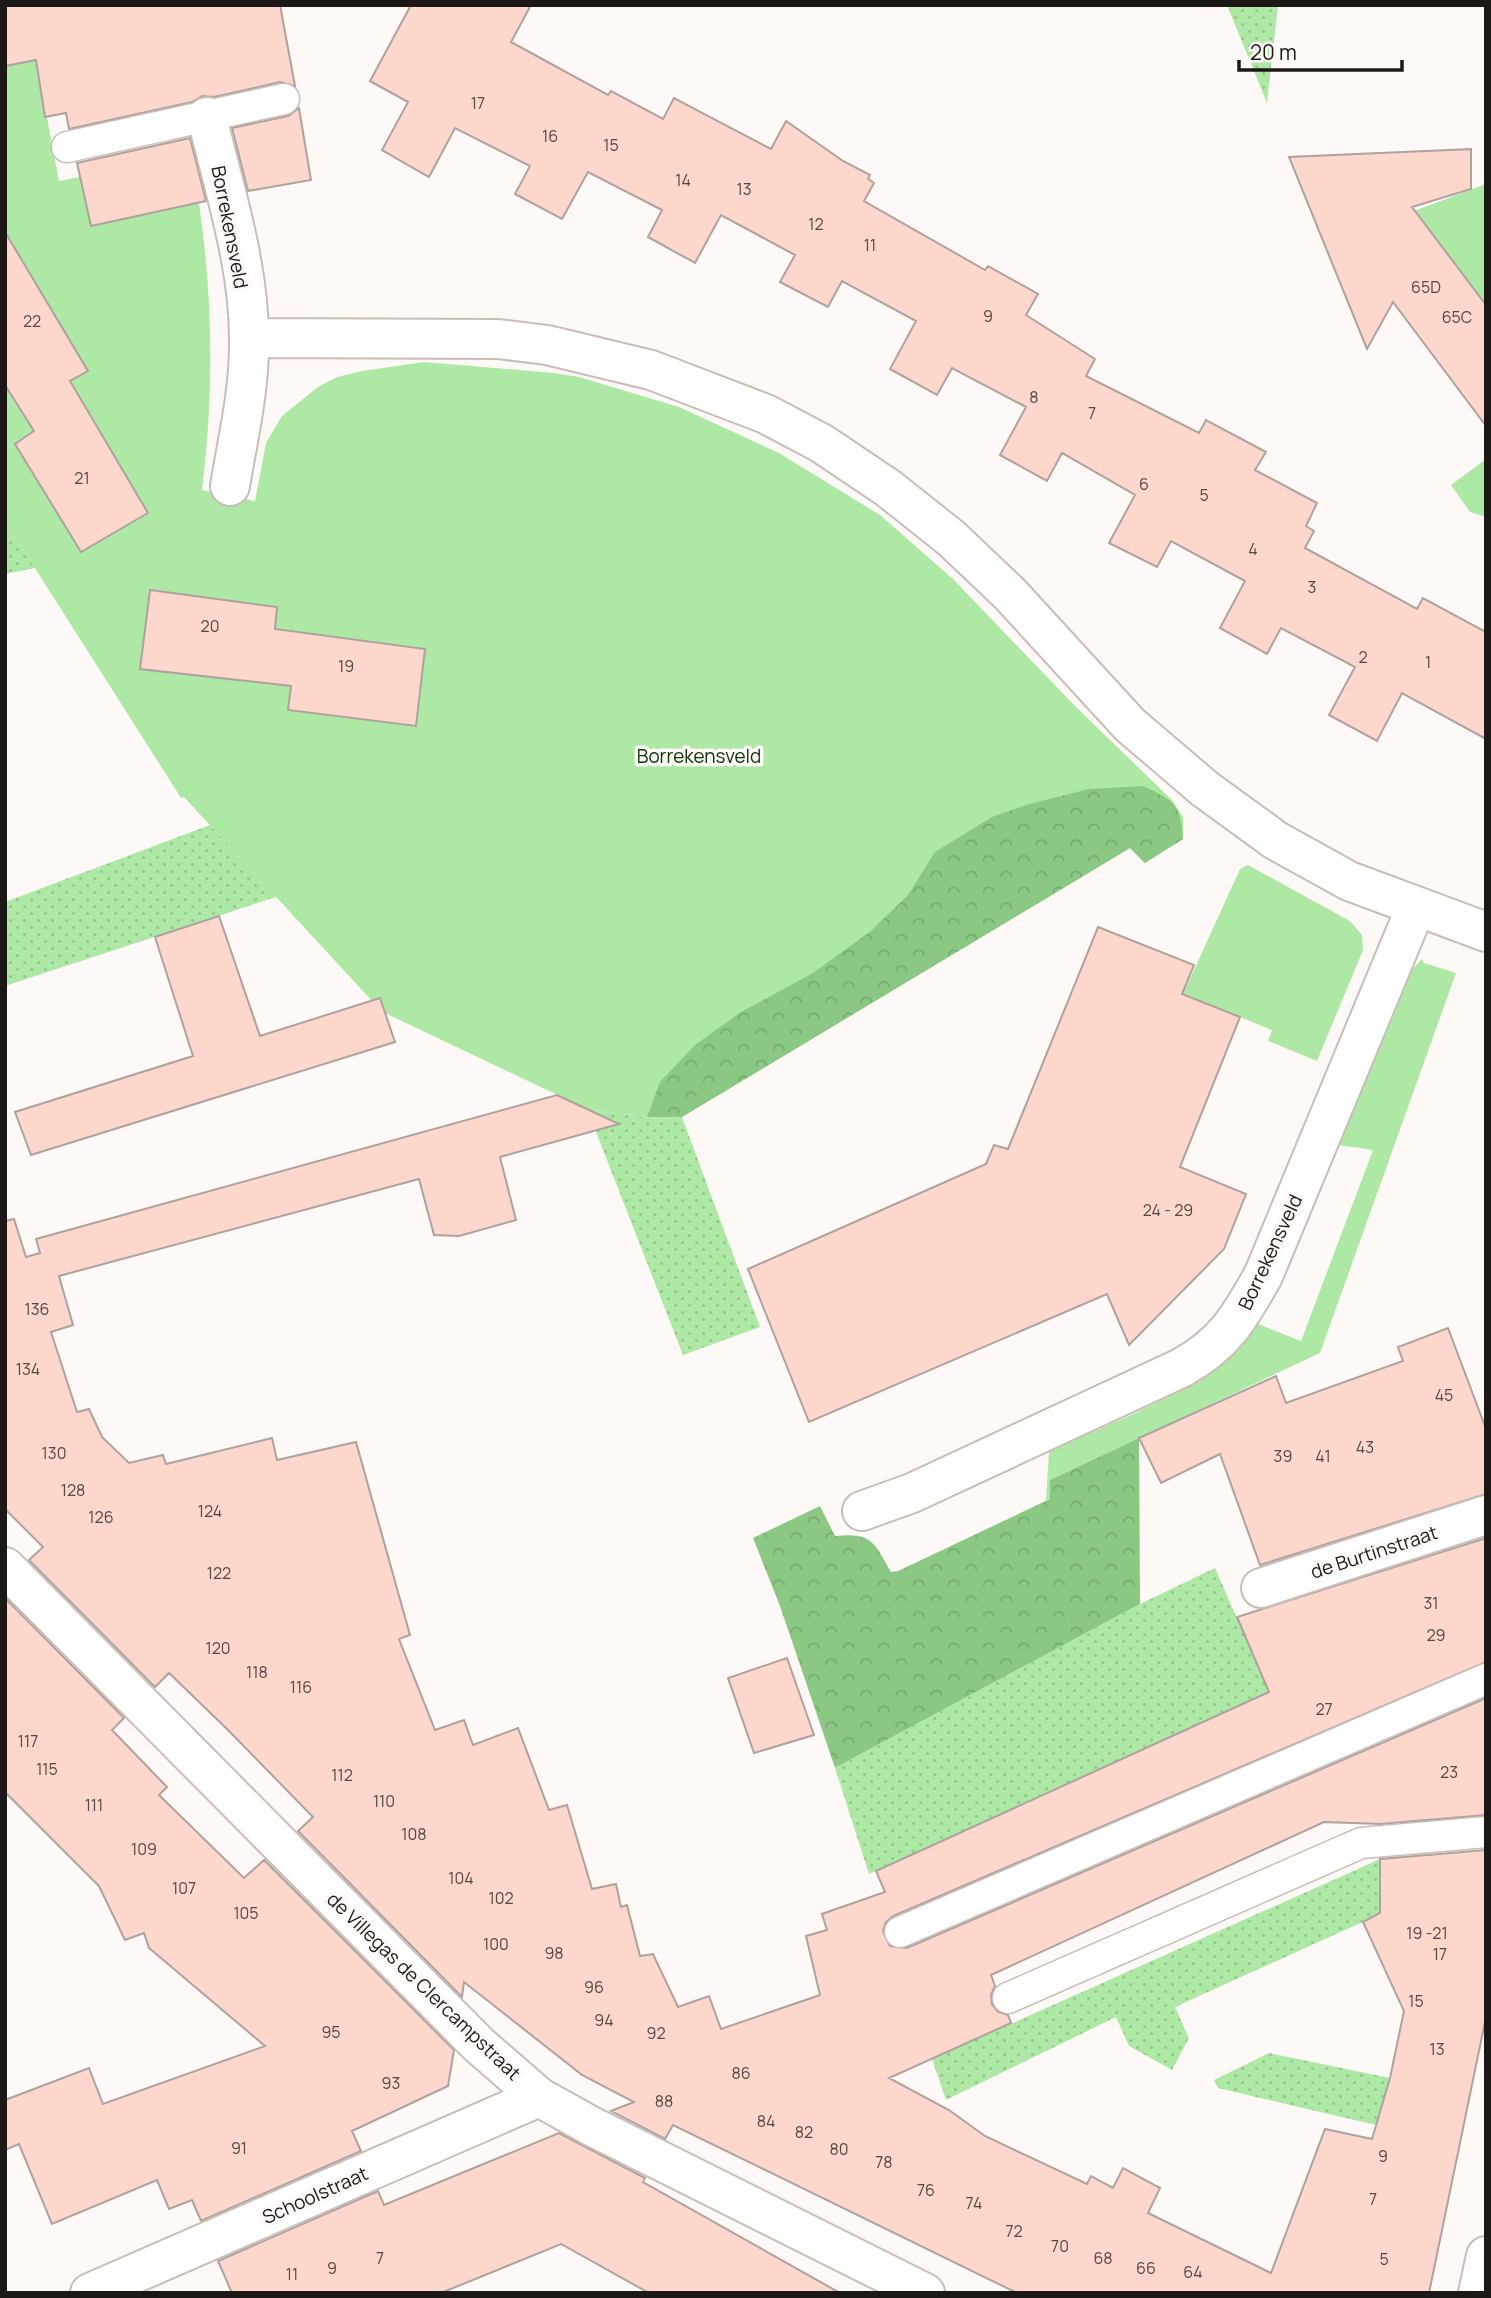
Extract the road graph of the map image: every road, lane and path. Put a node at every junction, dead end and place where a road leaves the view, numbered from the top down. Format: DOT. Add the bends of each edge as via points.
graph roads {
  1 [pos="284,99"];
  2 [pos="207,117"];
  3 [pos="67,147"];
  4 [pos="250,338"];
  5 [pos="230,486"];
  6 [pos="1416,907"];
  7 [pos="1486,932"];
  8 [pos="862,1511"];
  9 [pos="1486,1515"];
  10 [pos="5,1567"];
  11 [pos="1261,1588"];
  12 [pos="1486,1679"];
  13 [pos="1486,1832"];
  14 [pos="900,1932"];
  15 [pos="1008,1998"];
  16 [pos="540,2096"];
  17 [pos="1486,2256"];
  18 [pos="90,2293"];
  19 [pos="925,2293"];
  20 [pos="1478,2293"];
  1 -- 2 [label="lane"];
  2 -- 3 [label="lane"];
  2 -- 4 [label="street, Borrekensveld" via="239,254"];
  4 -- 5 [label="street, Borrekensveld"];
  4 -- 6 [label="street" via="498,339 547,345 651,370 766,414 821,443 951,538 1010,594 1130,725 1205,789 1275,840 1349,881"];
  6 -- 7 [label="street"];
  6 -- 8 [label="street, Borrekensveld" via="1263,1276 1219,1344 1168,1373 912,1493"];
  9 -- 11 [label="street, de Burtinstraat"];
  10 -- 16 [label="street, de Villegas de Clercampstraat" via="479,2045"];
  12 -- 14 [label="lane"];
  13 -- 15 [label="lane" via="1361,1843"];
  16 -- 18 [label="street, Schoolstraat"];
  16 -- 19 [label="street, de Villegas de Clercampstraat" via="739,2202"];
  17 -- 20 [label="street"];
}
